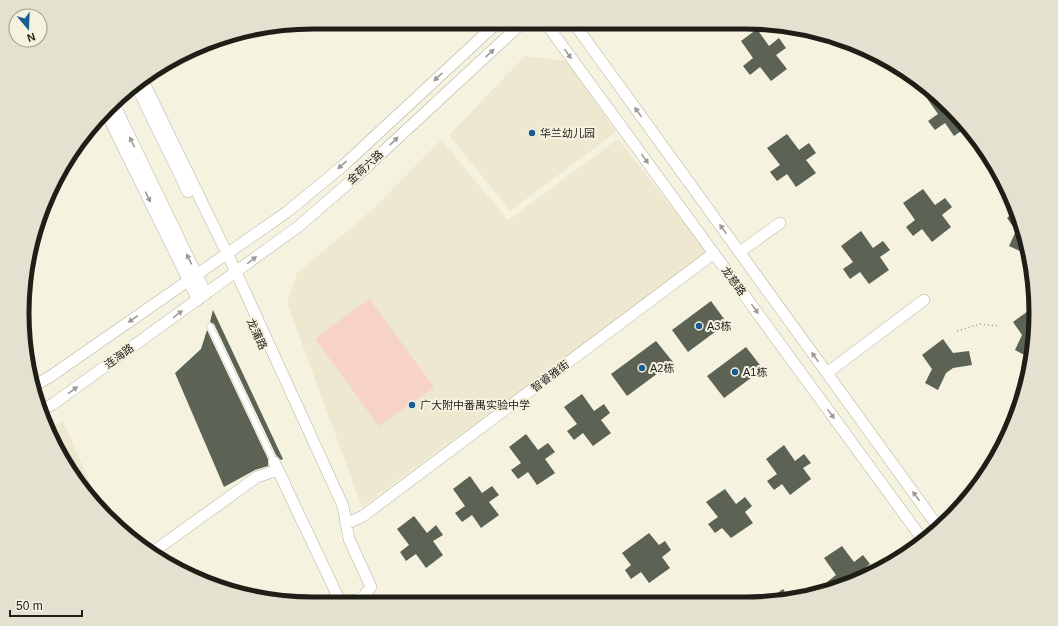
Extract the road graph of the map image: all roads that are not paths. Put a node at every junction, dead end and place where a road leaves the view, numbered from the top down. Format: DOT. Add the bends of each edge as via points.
graph roads {
  1 [pos="490,29"];
  2 [pos="515,29"];
  3 [pos="550,29"];
  4 [pos="578,29"];
  5 [pos="145,85"];
  6 [pos="138,89"];
  7 [pos="116,108"];
  8 [pos="108,116"];
  9 [pos="780,223"];
  10 [pos="740,252"];
  11 [pos="714,253"];
  12 [pos="224,256"];
  13 [pos="233,275"];
  14 [pos="192,278"];
  15 [pos="202,297"];
  16 [pos="924,300"];
  17 [pos="210,326"];
  18 [pos="827,373"];
  19 [pos="38,384"];
  20 [pos="46,408"];
  21 [pos="276,467"];
  22 [pos="346,524"];
  23 [pos="936,524"];
  24 [pos="920,536"];
  25 [pos="156,550"];
  26 [pos="367,586"];
  27 [pos="339,597"];
  28 [pos="354,597"];
  1 -- 12 [label="street, 金荷六路, one-way" via="345,164 287,212"];
  13 -- 2 [label="street, 金荷六路, one-way" via="299,226 359,174"];
  3 -- 11 [label="street, 龙慈路, one-way"];
  10 -- 4 [label="street, 龙慈路, one-way"];
  5 -- 12 [label="street, 龙蒲路"];
  6 -- 12 [label="street, 龙蒲路"];
  14 -- 7 [label="street, one-way"];
  8 -- 14 [label="street, one-way"];
  9 -- 10 [label="street"];
  18 -- 10 [label="street, 龙慈路, one-way"];
  11 -- 22 [label="street, 智睿雅街" via="362,516"];
  11 -- 24 [label="street, 龙慈路, one-way"];
  12 -- 13 [label="street, 龙蒲路"];
  12 -- 14 [label="street, 金荷六路"];
  13 -- 15 [label="street, 金荷六路"];
  13 -- 22 [label="street, 龙蒲路" via="343,506"];
  13 -- 26 [label="street, 龙蒲路" via="337,508 345,539"];
  14 -- 15 [label="street"];
  14 -- 19 [label="street, 连海路, one-way"];
  20 -- 15 [label="street, 连海路, one-way"];
  16 -- 18 [label="street"];
  17 -- 21 [label="lane"];
  23 -- 18 [label="street, 龙慈路, one-way"];
  21 -- 25 [label="street" via="272,472 257,477"];
  21 -- 27 [label="street"];
  22 -- 26 [label="street, 龙蒲路"];
  26 -- 28 [label="street" via="371,587 368,593"];
}
